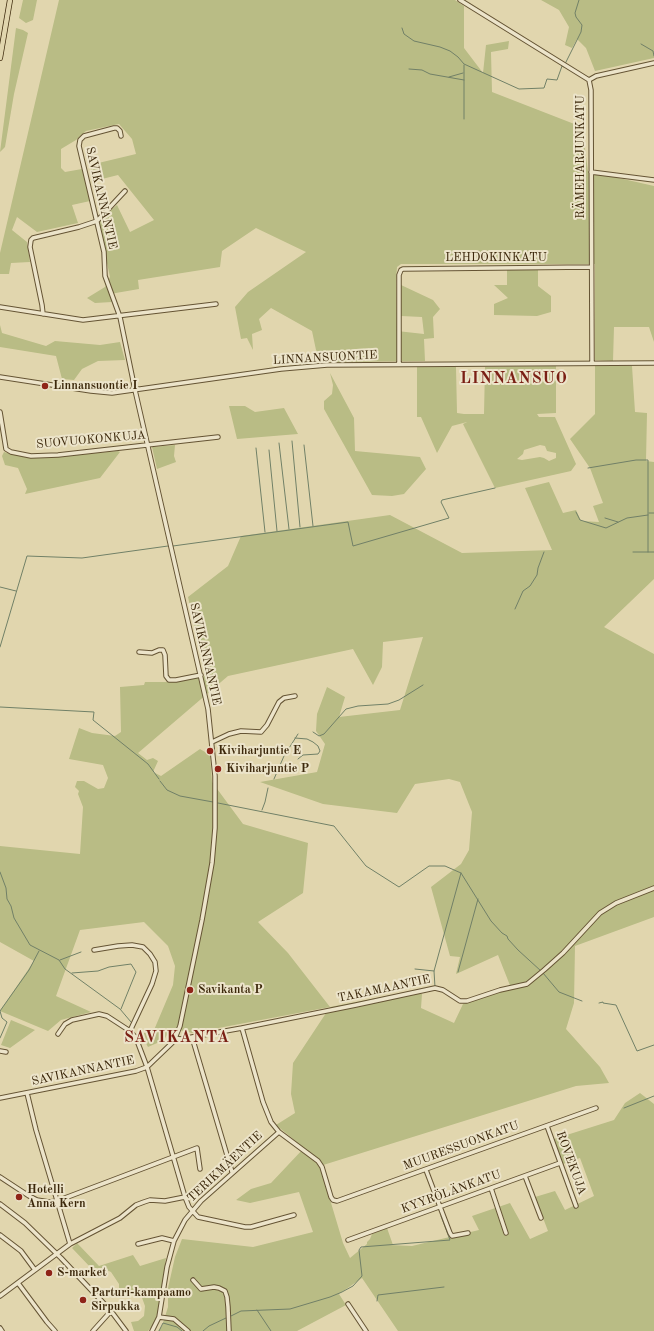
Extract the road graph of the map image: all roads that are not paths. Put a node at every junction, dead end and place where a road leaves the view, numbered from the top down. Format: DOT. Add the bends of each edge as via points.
graph roads {
  1 [pos="10,0"];
  2 [pos="460,0"];
  3 [pos="0,58"];
  4 [pos="654,63"];
  5 [pos="589,80"];
  6 [pos="121,136"];
  7 [pos="591,172"];
  8 [pos="654,180"];
  9 [pos="125,191"];
  10 [pos="96,220"];
  11 [pos="591,267"];
  12 [pos="216,304"];
  13 [pos="0,308"];
  14 [pos="43,314"];
  15 [pos="120,316"];
  16 [pos="592,363"];
  17 [pos="654,363"];
  18 [pos="399,364"];
  19 [pos="0,377"];
  20 [pos="135,390"];
  21 [pos="0,412"];
  22 [pos="218,438"];
  23 [pos="147,445"];
  24 [pos="139,652"];
  25 [pos="201,675"];
  26 [pos="295,696"];
  27 [pos="212,742"];
  28 [pos="654,888"];
  29 [pos="94,950"];
  30 [pos="242,1028"];
  31 [pos="130,1031"];
  32 [pos="58,1034"];
  33 [pos="192,1037"];
  34 [pos="175,1038"];
  35 [pos="0,1051"];
  36 [pos="6,1052"];
  37 [pos="147,1067"];
  38 [pos="27,1093"];
  39 [pos="0,1098"];
  40 [pos="596,1108"];
  41 [pos="547,1126"];
  42 [pos="279,1132"];
  43 [pos="173,1157"];
  44 [pos="560,1162"];
  45 [pos="200,1169"];
  46 [pos="426,1170"];
  47 [pos="232,1172"];
  48 [pos="525,1176"];
  49 [pos="0,1177"];
  50 [pos="491,1188"];
  51 [pos="185,1197"];
  52 [pos="57,1201"];
  53 [pos="0,1204"];
  54 [pos="576,1206"];
  55 [pos="439,1207"];
  56 [pos="192,1212"];
  57 [pos="294,1215"];
  58 [pos="541,1218"];
  59 [pos="468,1233"];
  60 [pos="506,1233"];
  61 [pos="0,1235"];
  62 [pos="348,1240"];
  63 [pos="174,1241"];
  64 [pos="70,1244"];
  65 [pos="138,1244"];
  66 [pos="57,1254"];
  67 [pos="35,1270"];
  68 [pos="194,1280"];
  69 [pos="18,1283"];
  70 [pos="1,1295"];
  71 [pos="348,1304"];
  72 [pos="111,1311"];
  73 [pos="159,1317"];
  74 [pos="0,1328"];
  75 [pos="364,1330"];
  76 [pos="2,1331"];
  77 [pos="55,1331"];
  78 [pos="93,1331"];
  79 [pos="126,1331"];
  80 [pos="152,1331"];
  81 [pos="188,1331"];
  82 [pos="229,1331"];
  1 -- 3 [label="main road"];
  2 -- 5 [label="street, RÄMEHARJUNKATU"];
  4 -- 5 [label="street" via="596,76"];
  5 -- 7 [label="street, RÄMEHARJUNKATU"];
  6 -- 10 [label="street, SAVIKANNANTIE" via="120,131 114,128 84,136 78,142"];
  7 -- 8 [label="street"];
  7 -- 11 [label="street, RÄMEHARJUNKATU"];
  9 -- 10 [label="street"];
  10 -- 14 [label="street" via="31,240 30,247"];
  10 -- 15 [label="street, SAVIKANNANTIE" via="105,259 105,276"];
  11 -- 16 [label="street, RÄMEHARJUNKATU"];
  11 -- 18 [label="street, LEHDOKINKATU" via="401,270"];
  12 -- 15 [label="street"];
  13 -- 14 [label="street"];
  14 -- 15 [label="street" via="83,320"];
  15 -- 20 [label="street, SAVIKANNANTIE"];
  16 -- 17 [label="street, LINNANSUONTIE"];
  16 -- 18 [label="street, LINNANSUONTIE"];
  18 -- 20 [label="street, LINNANSUONTIE" via="296,368"];
  19 -- 20 [label="street, LINNANSUONTIE" via="104,393"];
  20 -- 23 [label="street, SAVIKANNANTIE"];
  21 -- 23 [label="street, SUOVUOKONKUJA" via="5,447 11,452 51,456"];
  22 -- 23 [label="street, SUOVUOKONKUJA"];
  23 -- 25 [label="street, SAVIKANNANTIE"];
  24 -- 25 [label="street" via="152,654 163,650 166,676 169,680"];
  25 -- 27 [label="street, SAVIKANNANTIE"];
  26 -- 27 [label="street" via="279,702 261,732 241,731"];
  27 -- 34 [label="street, SAVIKANNANTIE" via="216,796 212,863 184,1010"];
  28 -- 30 [label="street, TAKAMAANTIE" via="616,903 600,913 558,957 527,984 466,1002 435,988"];
  29 -- 31 [label="street" via="132,945 143,947 154,962 156,971 152,984"];
  30 -- 33 [label="street, TAKAMAANTIE"];
  30 -- 42 [label="street" via="263,1102 271,1122"];
  31 -- 32 [label="street" via="107,1016 99,1014 72,1020 65,1024"];
  31 -- 37 [label="street" via="140,1046"];
  33 -- 34 [label="street, TAKAMAANTIE"];
  33 -- 47 [label="street"];
  34 -- 37 [label="street, SAVIKANNANTIE"];
  35 -- 36 [label="street"];
  37 -- 38 [label="street, SAVIKANNANTIE"];
  37 -- 43 [label="street"];
  38 -- 39 [label="street, SAVIKANNANTIE"];
  38 -- 52 [label="street"];
  40 -- 41 [label="street, MUURESSUONKATU"];
  41 -- 44 [label="street, ROVEKUJA"];
  41 -- 46 [label="street, MUURESSUONKATU"];
  42 -- 46 [label="street, MUURESSUONKATU" via="318,1161 333,1200 341,1200"];
  42 -- 47 [label="street, TERIKMÄENTIE"];
  43 -- 45 [label="street" via="197,1148"];
  43 -- 51 [label="street"];
  43 -- 52 [label="street"];
  44 -- 48 [label="street, KYYRÖLÄNKATU"];
  44 -- 54 [label="street, ROVEKUJA"];
  46 -- 55 [label="street"];
  47 -- 56 [label="street, TERIKMÄENTIE" via="200,1201"];
  48 -- 50 [label="street, KYYRÖLÄNKATU"];
  48 -- 58 [label="street"];
  49 -- 52 [label="street" via="37,1200"];
  50 -- 55 [label="street, KYYRÖLÄNKATU"];
  50 -- 60 [label="street"];
  51 -- 56 [label="street"];
  51 -- 64 [label="street" via="165,1201 150,1200 136,1205 120,1218"];
  52 -- 64 [label="street"];
  53 -- 66 [label="street" via="25,1223"];
  55 -- 59 [label="street" via="452,1236"];
  55 -- 62 [label="street, KYYRÖLÄNKATU"];
  56 -- 57 [label="street" via="198,1217 245,1227"];
  56 -- 63 [label="street, TERIKMÄENTIE"];
  61 -- 67 [label="street" via="21,1251"];
  63 -- 65 [label="street" via="162,1238"];
  63 -- 73 [label="street, TERIKMÄENTIE"];
  64 -- 66 [label="street"];
  66 -- 67 [label="street"];
  66 -- 72 [label="street"];
  67 -- 69 [label="street"];
  68 -- 82 [label="street" via="201,1289 214,1287 225,1291"];
  69 -- 70 [label="street"];
  69 -- 77 [label="street"];
  71 -- 75 [label="street"];
  72 -- 78 [label="street"];
  72 -- 79 [label="street"];
  73 -- 80 [label="street, TERIKMÄENTIE"];
  73 -- 81 [label="street" via="174,1319"];
  74 -- 76 [label="street"];
}
